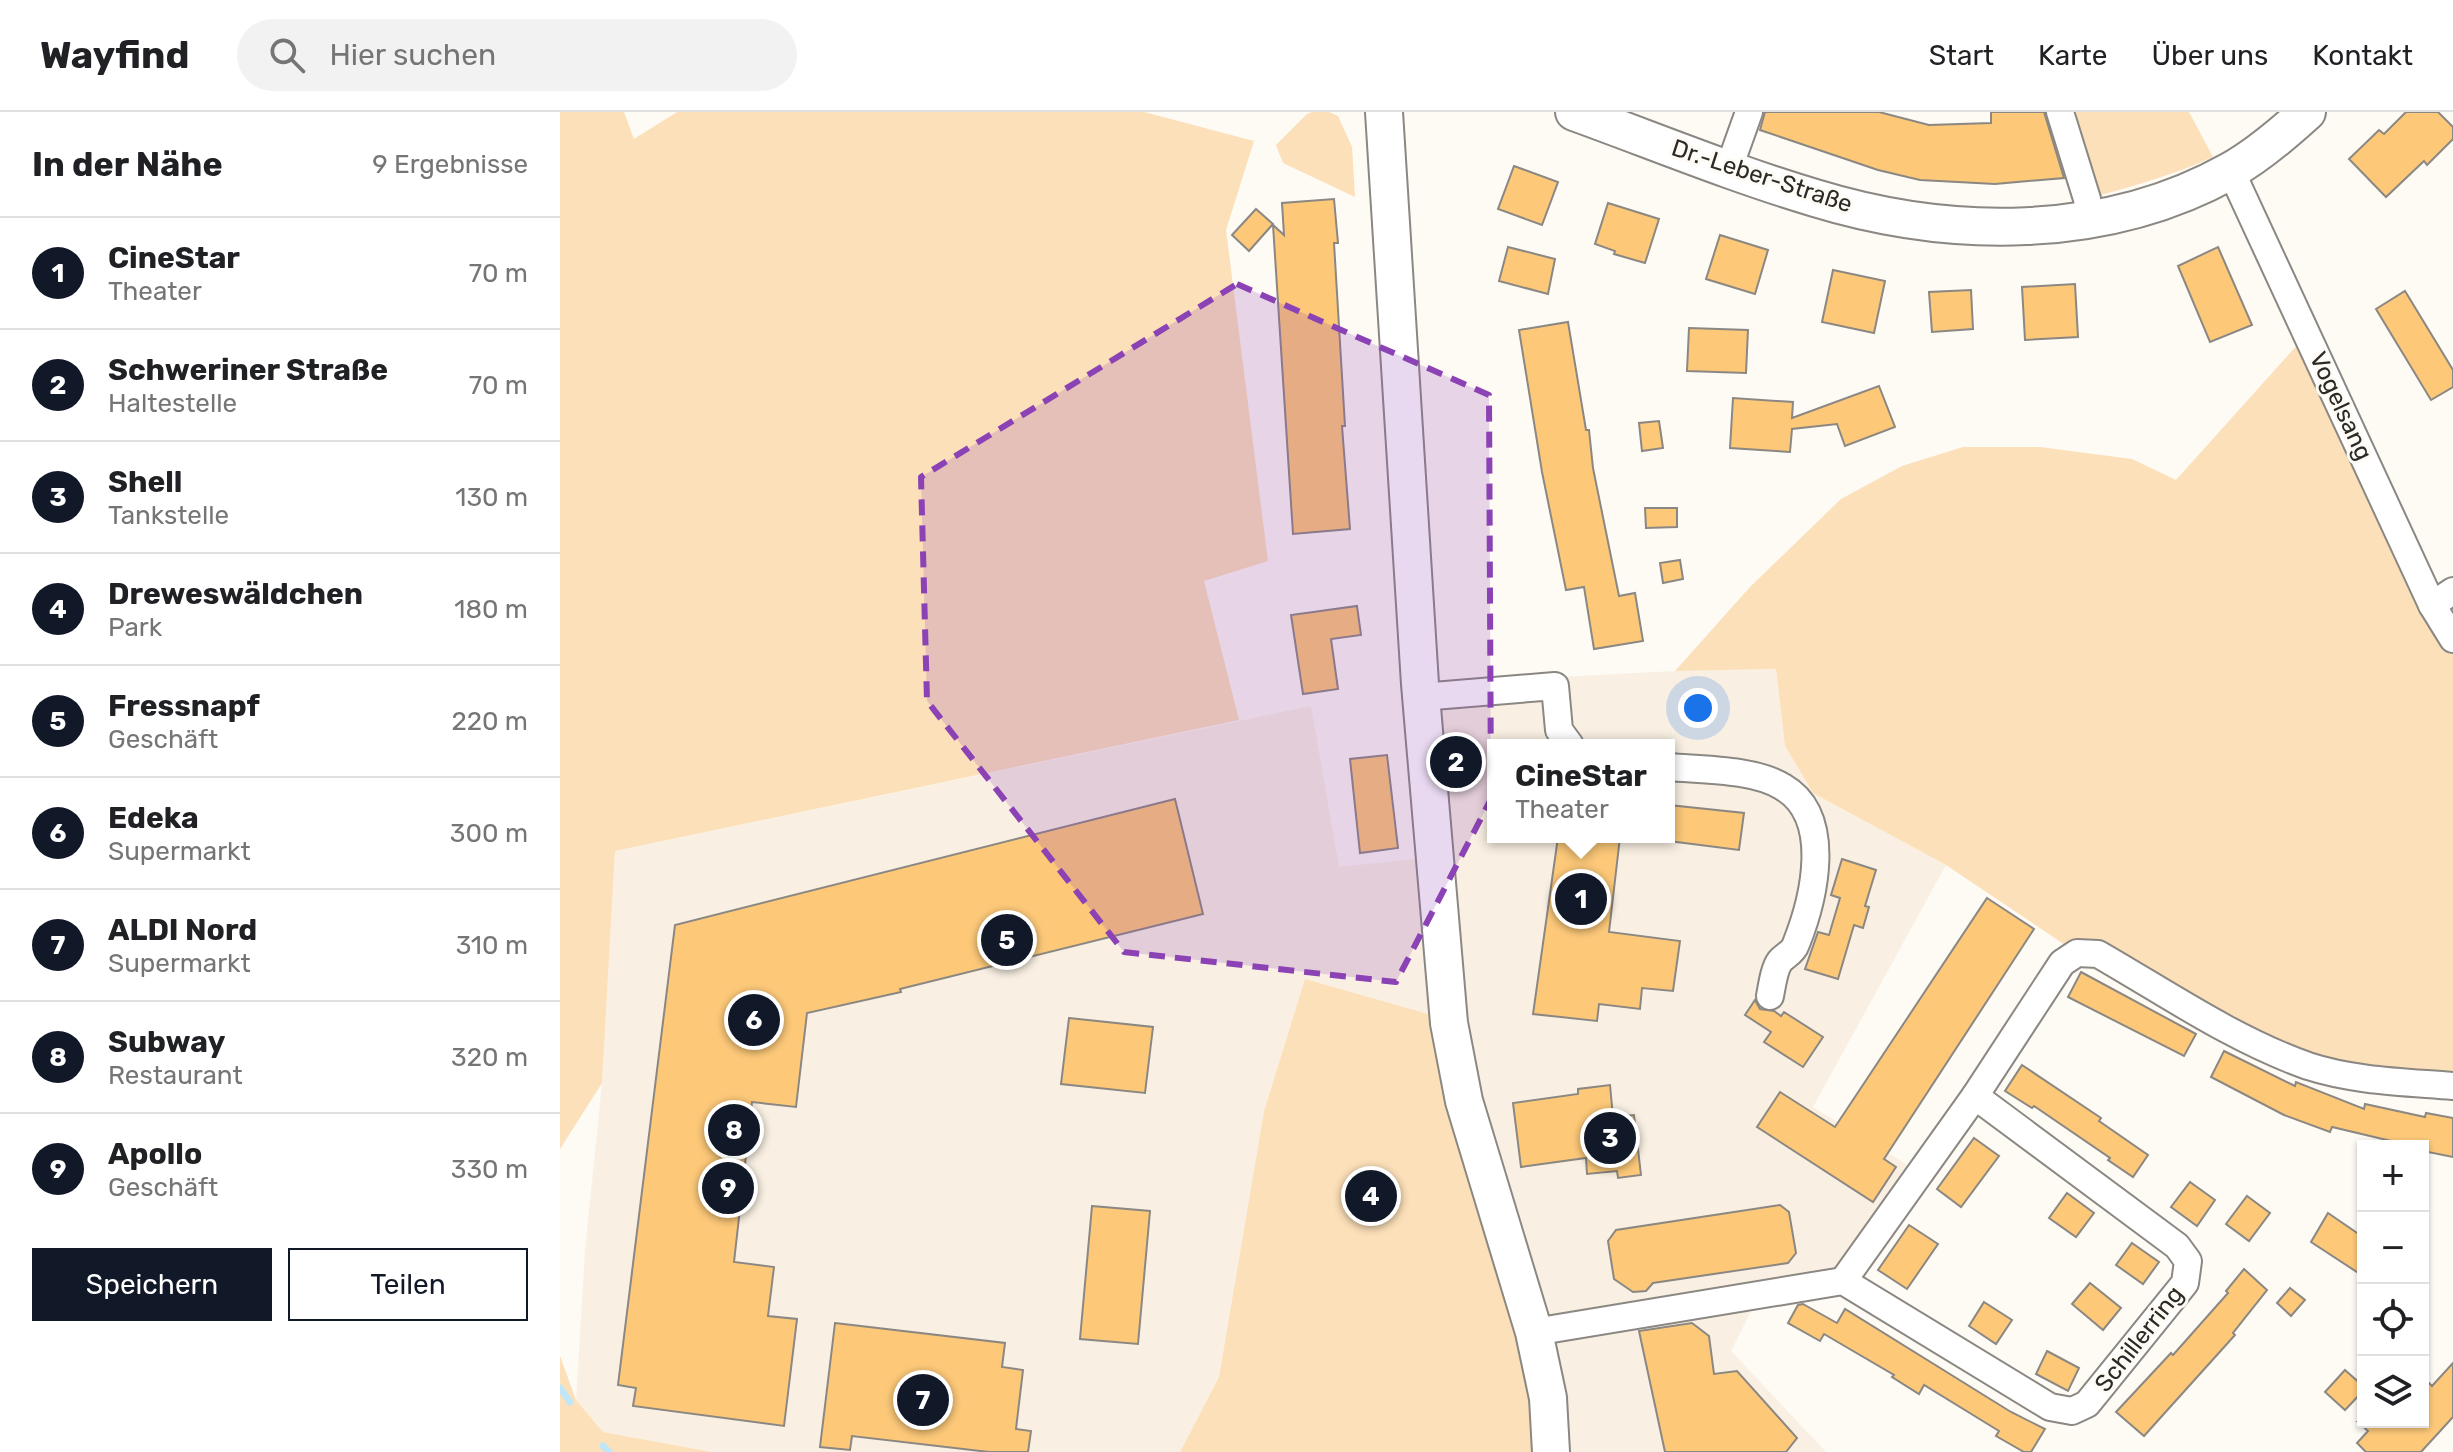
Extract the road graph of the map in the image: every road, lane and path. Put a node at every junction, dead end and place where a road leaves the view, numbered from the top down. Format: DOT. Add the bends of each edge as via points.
graph roads {
  1 [pos="1384,112"];
  2 [pos="1574,112"];
  3 [pos="1749,112"];
  4 [pos="2060,112"];
  5 [pos="2307,112"];
  6 [pos="1729,168"];
  7 [pos="2231,171"];
  8 [pos="2090,219"];
  9 [pos="2443,598"];
  10 [pos="2453,639"];
  11 [pos="1421,697"];
  12 [pos="1566,739"];
  13 [pos="1675,768"];
  14 [pos="1770,996"];
  15 [pos="2453,1086"];
  16 [pos="1975,1096"];
  17 [pos="1843,1281"];
  18 [pos="1534,1332"];
  19 [pos="1551,1452"];
  1 -- 11 [label="main road"];
  2 -- 6 [label="main road, Dr.-Leber-Straße"];
  3 -- 6 [label="street"];
  4 -- 8 [label="street"];
  5 -- 7 [label="main road, Dr.-Leber-Straße"];
  6 -- 8 [label="main road, Dr.-Leber-Straße" via="1816,199 1937,224 2043,226"];
  7 -- 8 [label="main road, Dr.-Leber-Straße" via="2155,203"];
  7 -- 9 [label="street, Vogelsang"];
  9 -- 10 [label="street, Vogelsang"];
  11 -- 12 [label="street" via="1555,686 1559,730"];
  11 -- 18 [label="main road" via="1449,1023 1464,1101"];
  13 -- 14 [label="street" via="1746,774 1782,786 1801,802 1816,857 1814,889 1795,949 1778,963"];
  15 -- 16 [label="street" via="2378,1080 2310,1066 2253,1043 2098,954 2077,953 2062,963"];
  16 -- 17 [label="street"];
  16 -- 17 [label="street, Schillerring" via="2177,1246 2188,1261 2185,1283 2087,1404 2072,1411 2050,1407"];
  17 -- 18 [label="street"];
  18 -- 19 [label="main road" via="1548,1398"];
}
